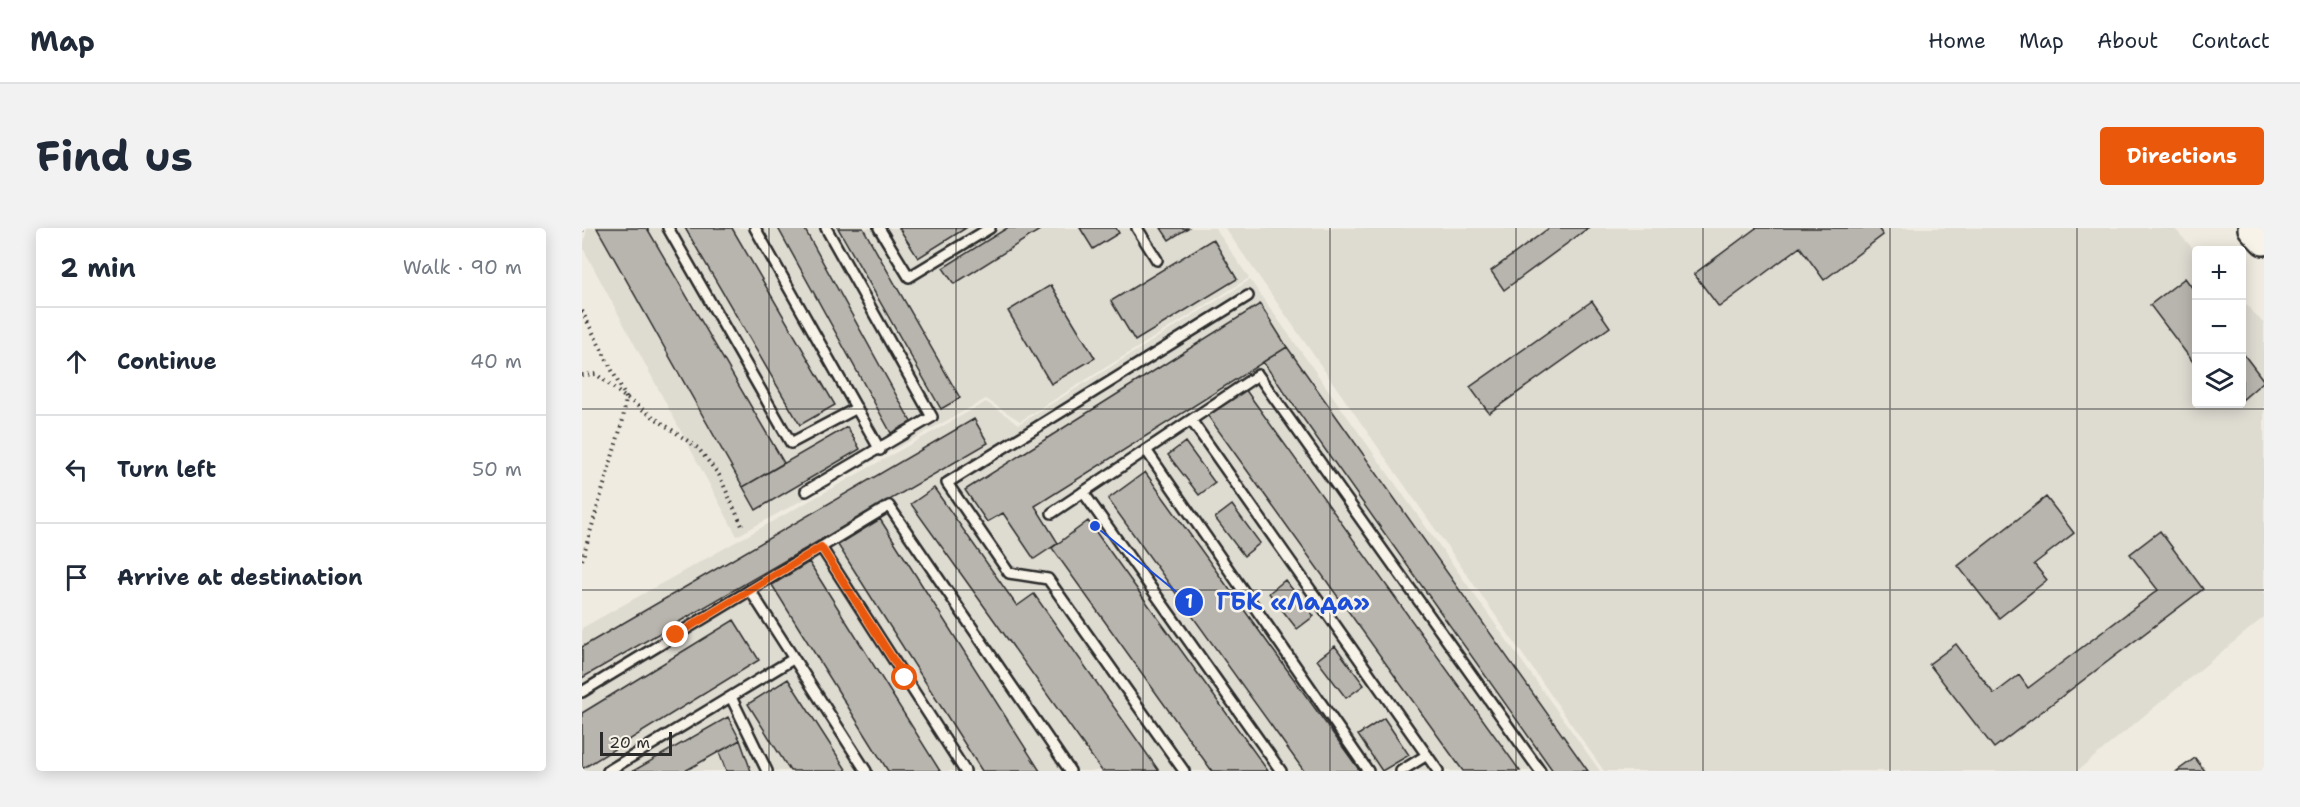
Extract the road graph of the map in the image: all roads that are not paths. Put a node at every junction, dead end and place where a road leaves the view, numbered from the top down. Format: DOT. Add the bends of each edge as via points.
graph roads {
  1 [pos="668,228"];
  2 [pos="755,228"];
  3 [pos="826,228"];
  4 [pos="879,228"];
  5 [pos="990,228"];
  6 [pos="1137,228"];
  7 [pos="2252,228"];
  8 [pos="2264,241"];
  9 [pos="1157,260"];
  10 [pos="1248,296"];
  11 [pos="856,408"];
  12 [pos="1191,420"];
  13 [pos="880,450"];
  14 [pos="1146,450"];
  15 [pos="806,491"];
  16 [pos="1083,492"];
  17 [pos="1052,513"];
  18 [pos="821,547"];
  19 [pos="750,590"];
  20 [pos="793,659"];
  21 [pos="582,692"];
  22 [pos="731,697"];
  23 [pos="1427,755"];
  24 [pos="609,771"];
  25 [pos="767,771"];
  26 [pos="866,771"];
  27 [pos="965,771"];
  28 [pos="1070,771"];
  29 [pos="1184,771"];
  30 [pos="1281,771"];
  31 [pos="1368,771"];
  32 [pos="1401,771"];
  33 [pos="1438,771"];
  34 [pos="1540,771"];
  1 -- 11 [label="lane" via="791,443"];
  2 -- 11 [label="lane"];
  3 -- 13 [label="lane" via="932,417"];
  4 -- 5 [label="lane" via="909,278"];
  6 -- 9 [label="lane"];
  7 -- 8 [label="main road"];
  10 -- 29 [label="lane" via="947,483 1009,573 1048,579"];
  11 -- 13 [label="lane"];
  12 -- 14 [label="lane"];
  12 -- 23 [label="lane"];
  12 -- 34 [label="lane" via="1258,375"];
  13 -- 15 [label="lane"];
  14 -- 16 [label="lane"];
  14 -- 31 [label="lane"];
  16 -- 17 [label="lane"];
  16 -- 30 [label="lane"];
  18 -- 19 [label="lane"];
  18 -- 27 [label="lane"];
  18 -- 28 [label="lane" via="889,506"];
  19 -- 20 [label="lane"];
  19 -- 21 [label="lane"];
  20 -- 22 [label="lane"];
  20 -- 26 [label="lane"];
  22 -- 24 [label="lane"];
  22 -- 25 [label="lane"];
  23 -- 32 [label="lane"];
  23 -- 33 [label="lane"];
}
